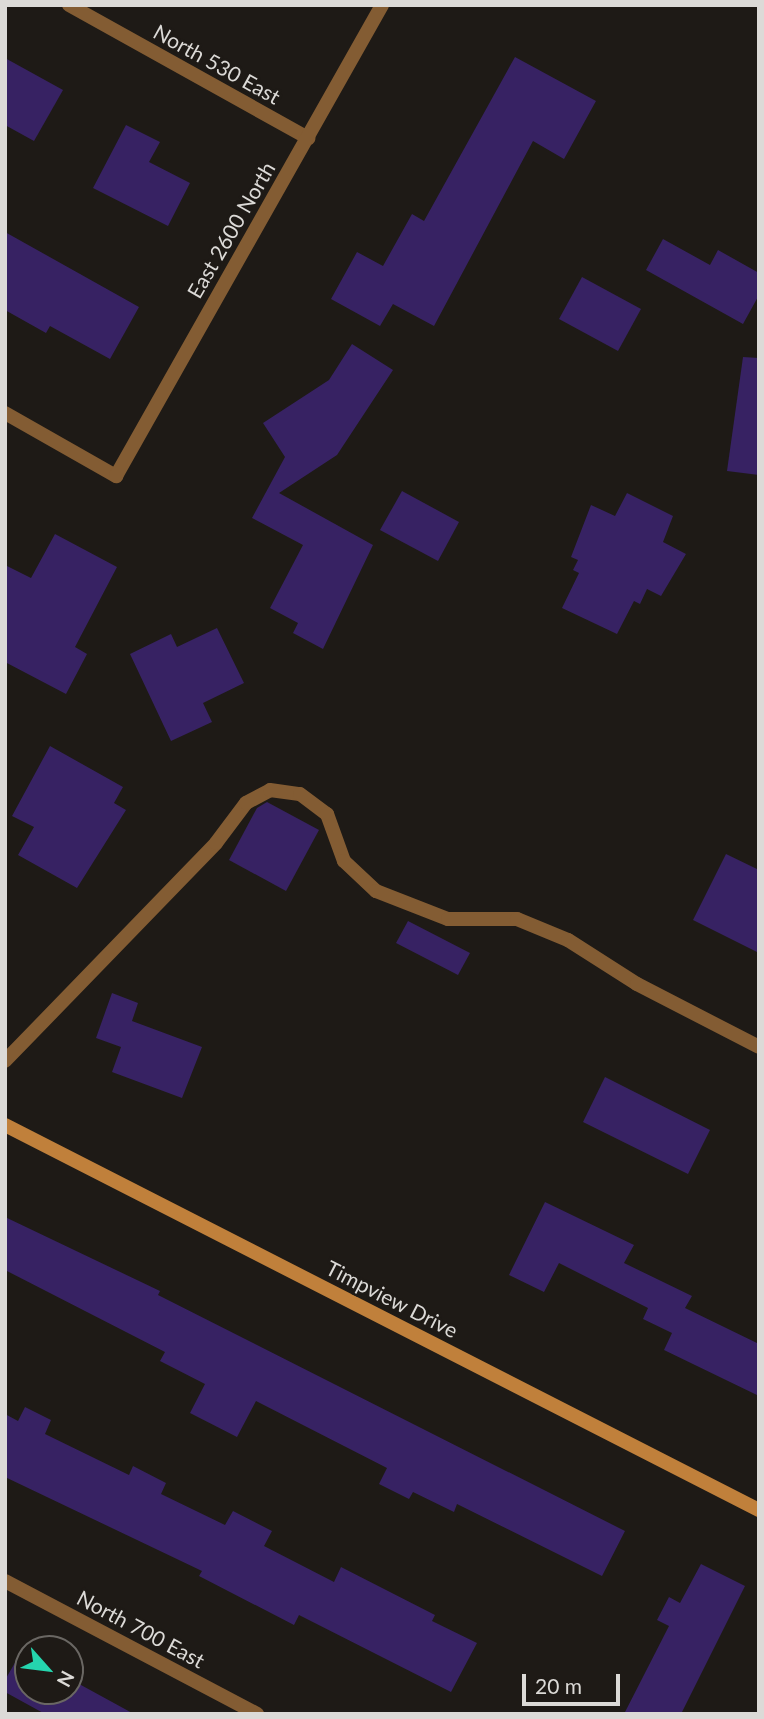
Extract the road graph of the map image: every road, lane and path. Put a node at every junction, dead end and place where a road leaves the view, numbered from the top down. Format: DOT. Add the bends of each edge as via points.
graph roads {
  1 [pos="69,5"];
  2 [pos="382,5"];
  3 [pos="308,138"];
  4 [pos="5,413"];
  5 [pos="759,1047"];
  6 [pos="5,1061"];
  7 [pos="5,1125"];
  8 [pos="759,1510"];
  9 [pos="5,1581"];
  10 [pos="257,1714"];
  1 -- 3 [label="street, North 530 East"];
  2 -- 3 [label="street, East 2600 North"];
  3 -- 4 [label="street, East 2600 North" via="116,476"];
  5 -- 6 [label="street" via="637,984 568,940 517,919 448,919 376,891 344,861 327,814 300,794 270,790 246,803 216,843"];
  7 -- 8 [label="street, Timpview Drive"];
  9 -- 10 [label="street, North 700 East"];
}
